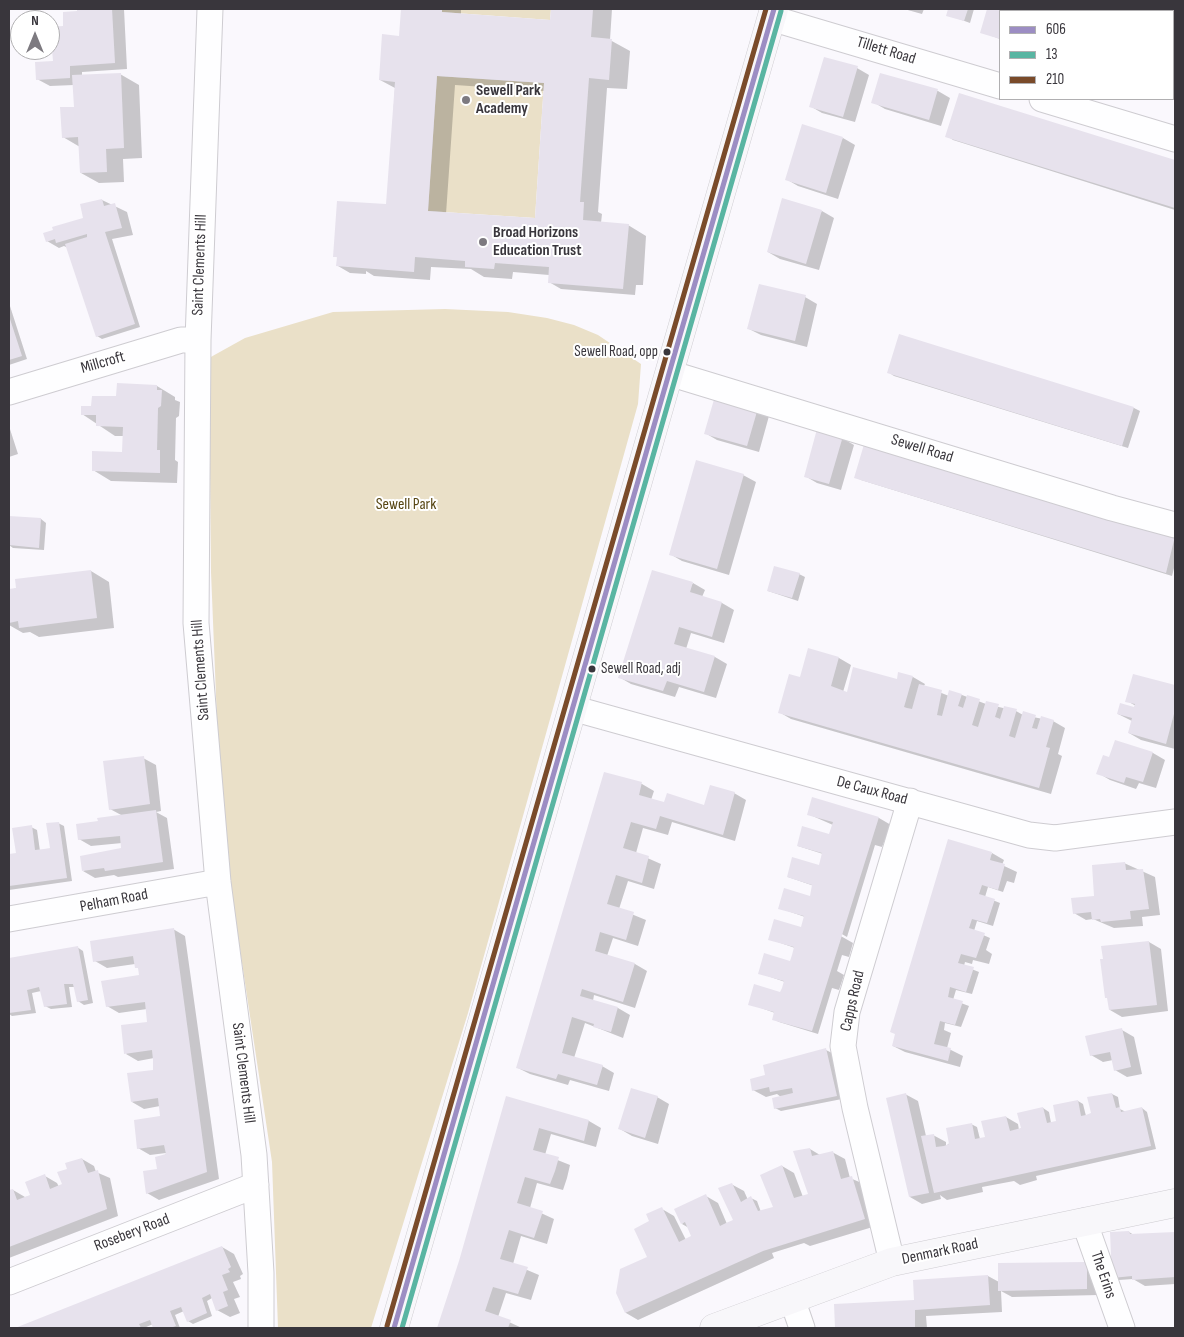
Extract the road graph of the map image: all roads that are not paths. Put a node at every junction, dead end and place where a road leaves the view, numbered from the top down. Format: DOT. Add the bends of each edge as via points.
graph roads {
  1 [pos="210,9"];
  2 [pos="773,14"];
  3 [pos="999,86"];
  4 [pos="1045,100"];
  5 [pos="1175,139"];
  6 [pos="198,340"];
  7 [pos="669,372"];
  8 [pos="9,392"];
  9 [pos="1175,525"];
  10 [pos="572,708"];
  11 [pos="910,801"];
  12 [pos="1175,822"];
  13 [pos="218,882"];
  14 [pos="9,919"];
  15 [pos="256,1185"];
  16 [pos="1175,1203"];
  17 [pos="1084,1221"];
  18 [pos="892,1262"];
  19 [pos="9,1282"];
  20 [pos="792,1299"];
  21 [pos="261,1328"];
  22 [pos="394,1328"];
  23 [pos="714,1328"];
  24 [pos="802,1328"];
  25 [pos="1122,1328"];
  1 -- 6 [label="street, Saint Clements Hill"];
  2 -- 3 [label="street, Tillett Road"];
  2 -- 7 [label="main road"];
  4 -- 5 [label="street"];
  6 -- 8 [label="street, Millcroft" via="181,340"];
  6 -- 13 [label="street, Saint Clements Hill" via="196,624"];
  7 -- 9 [label="street, Sewell Road"];
  7 -- 10 [label="main road"];
  10 -- 11 [label="street, De Caux Road"];
  10 -- 22 [label="main road"];
  11 -- 12 [label="street, De Caux Road" via="1029,834 1056,838"];
  11 -- 18 [label="street, Capps Road" via="847,1012 844,1046 855,1108"];
  13 -- 14 [label="street, Pelham Road"];
  13 -- 15 [label="street, Saint Clements Hill"];
  15 -- 19 [label="street, Rosebery Road"];
  15 -- 21 [label="street, Saint Clements Hill"];
  16 -- 17 [label="main road, Denmark Road"];
  17 -- 18 [label="main road, Denmark Road"];
  17 -- 25 [label="street, The Erins"];
  18 -- 20 [label="main road, Denmark Road"];
  20 -- 23 [label="main road, Denmark Road"];
  20 -- 24 [label="street"];
}
